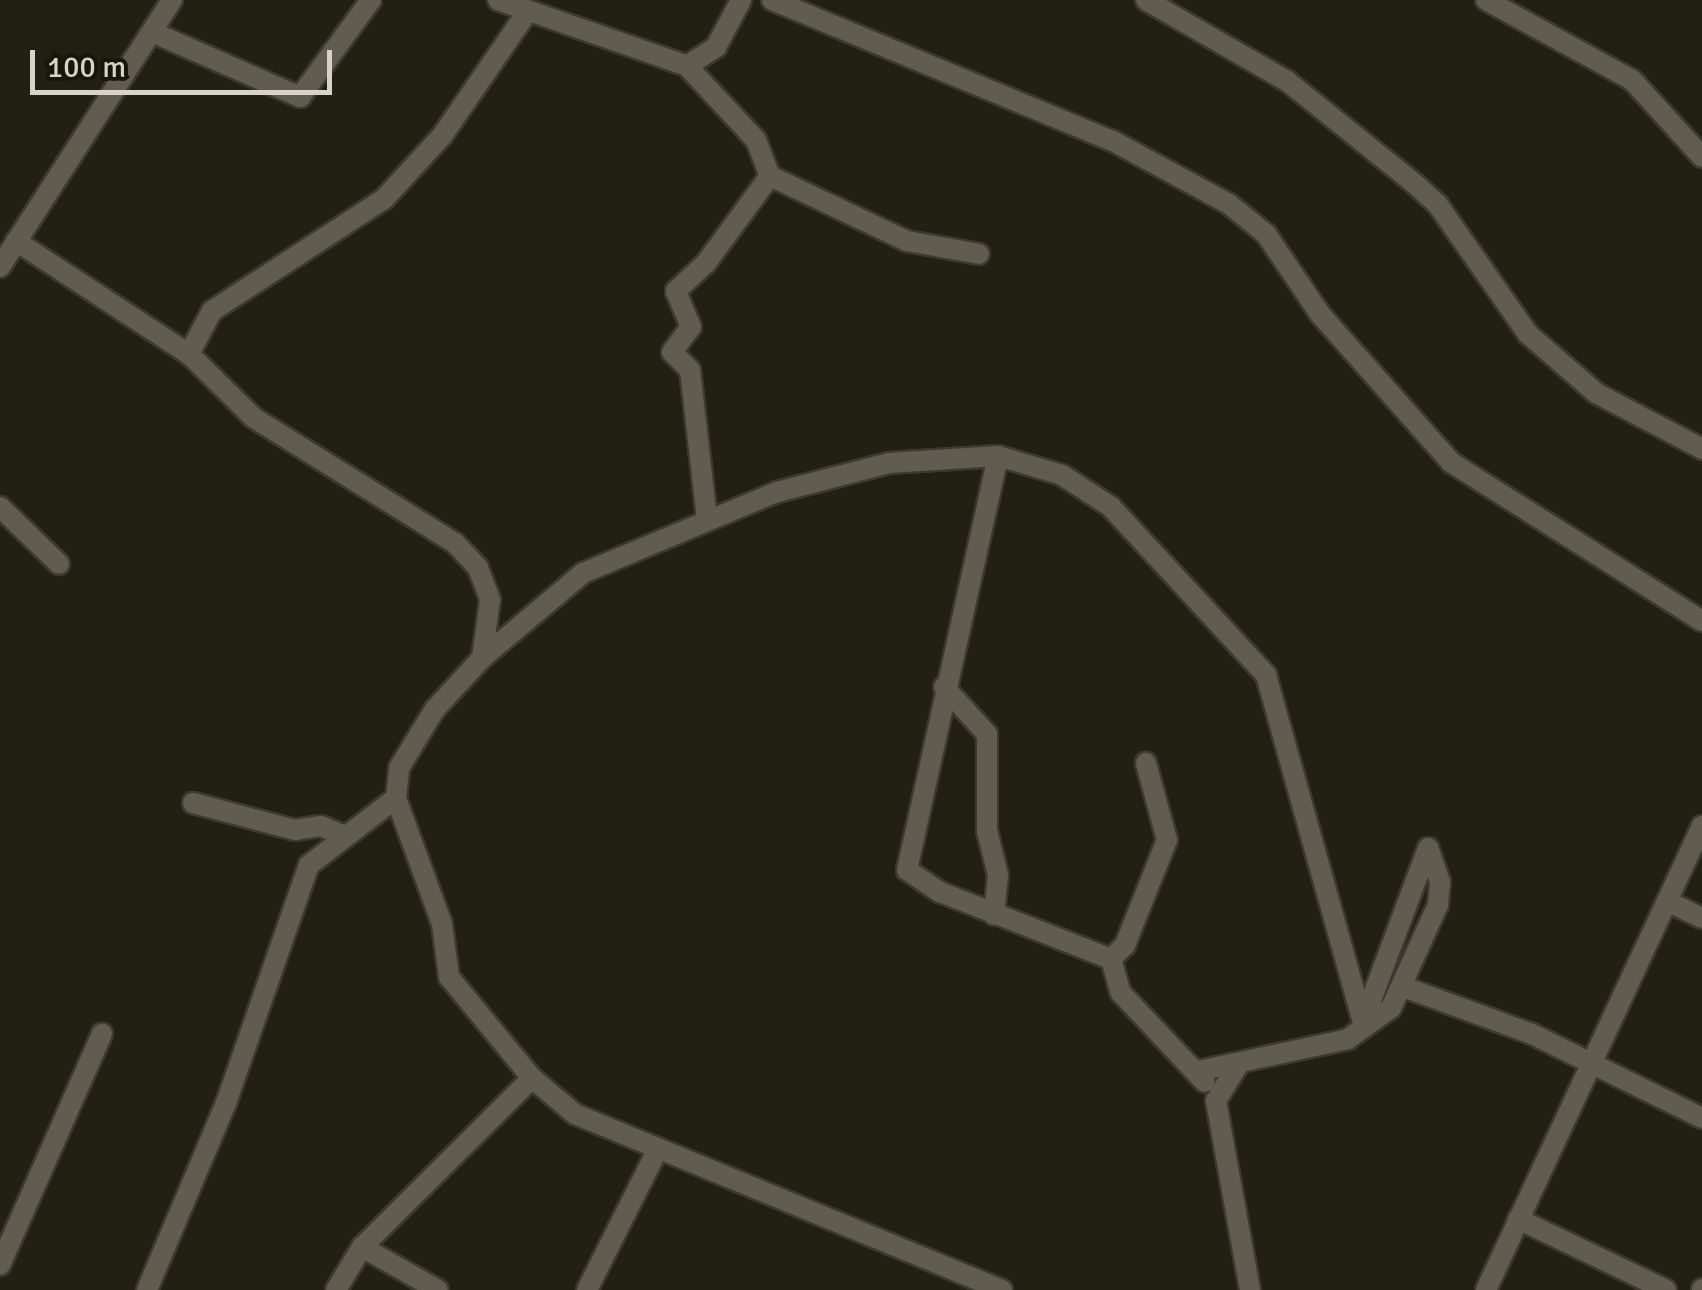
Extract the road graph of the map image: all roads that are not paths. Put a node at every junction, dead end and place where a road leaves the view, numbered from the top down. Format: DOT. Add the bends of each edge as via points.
graph roads {
  1 [pos="172,0"];
  2 [pos="371,0"];
  3 [pos="498,0"];
  4 [pos="741,0"];
  5 [pos="772,0"];
  6 [pos="1146,0"];
  7 [pos="1486,0"];
  8 [pos="528,11"];
  9 [pos="152,32"];
  10 [pos="687,66"];
  11 [pos="1702,157"];
  12 [pos="770,176"];
  13 [pos="16,240"];
  14 [pos="979,254"];
  15 [pos="0,267"];
  16 [pos="188,354"];
  17 [pos="1702,449"];
  18 [pos="998,456"];
  19 [pos="0,506"];
  20 [pos="707,519"];
  21 [pos="59,564"];
  22 [pos="1702,621"];
  23 [pos="482,658"];
  24 [pos="944,688"];
  25 [pos="1146,763"];
  26 [pos="396,798"];
  27 [pos="193,803"];
  28 [pos="1702,826"];
  29 [pos="342,835"];
  30 [pos="1667,900"];
  31 [pos="994,915"];
  32 [pos="1702,918"];
  33 [pos="1112,959"];
  34 [pos="1404,987"];
  35 [pos="102,1034"];
  36 [pos="1587,1065"];
  37 [pos="1236,1066"];
  38 [pos="1198,1071"];
  39 [pos="532,1078"];
  40 [pos="1216,1101"];
  41 [pos="1702,1118"];
  42 [pos="658,1149"];
  43 [pos="1518,1219"];
  44 [pos="362,1247"];
  45 [pos="0,1264"];
  46 [pos="956,1283"];
  47 [pos="147,1290"];
  48 [pos="336,1290"];
  49 [pos="438,1290"];
  50 [pos="587,1290"];
  51 [pos="1002,1290"];
  52 [pos="1250,1290"];
  53 [pos="1486,1290"];
  54 [pos="1666,1290"];
  1 -- 9 [label="street"];
  2 -- 9 [label="street" via="300,96"];
  3 -- 8 [label="street"];
  4 -- 10 [label="street" via="716,48"];
  5 -- 22 [label="street" via="1113,141 1229,204 1266,234 1320,314 1452,463"];
  6 -- 17 [label="street" via="1286,81 1372,150 1438,206 1528,334 1596,394"];
  7 -- 11 [label="street" via="1632,80"];
  8 -- 10 [label="street"];
  8 -- 16 [label="street" via="442,136 384,199 212,311"];
  9 -- 13 [label="street"];
  10 -- 12 [label="street" via="756,140"];
  12 -- 14 [label="street" via="907,241"];
  12 -- 20 [label="street" via="706,263 676,291 691,327 672,352 690,370"];
  13 -- 15 [label="street"];
  13 -- 16 [label="street"];
  16 -- 23 [label="street" via="254,418 455,543 478,568 490,600"];
  18 -- 20 [label="street" via="889,462 776,492"];
  18 -- 24 [label="street"];
  18 -- 34 [label="street" via="1062,475 1111,506 1266,676 1363,1022 1428,848 1440,882 1438,905"];
  19 -- 21 [label="street"];
  20 -- 23 [label="street" via="583,573"];
  23 -- 26 [label="street" via="436,710 399,768"];
  24 -- 31 [label="street" via="988,734"];
  24 -- 31 [label="street" via="908,870"];
  25 -- 33 [label="street" via="1167,840 1125,946"];
  26 -- 29 [label="street"];
  26 -- 39 [label="street" via="442,924 450,978"];
  27 -- 29 [label="street"];
  28 -- 30 [label="street"];
  29 -- 47 [label="street" via="309,866 226,1103"];
  30 -- 32 [label="street"];
  30 -- 36 [label="street"];
  31 -- 33 [label="street"];
  33 -- 38 [label="street" via="1122,992"];
  34 -- 36 [label="street" via="1532,1034"];
  34 -- 37 [label="street" via="1365,1032"];
  35 -- 45 [label="street"];
  36 -- 41 [label="street"];
  36 -- 43 [label="street"];
  37 -- 38 [label="street"];
  37 -- 40 [label="street"];
  38 -- 40 [label="street"];
  39 -- 42 [label="street" via="575,1114"];
  39 -- 44 [label="street"];
  40 -- 52 [label="street"];
  42 -- 46 [label="street"];
  42 -- 50 [label="street"];
  43 -- 53 [label="street"];
  43 -- 54 [label="street"];
  44 -- 48 [label="street"];
  44 -- 49 [label="street"];
  46 -- 51 [label="street"];
}
